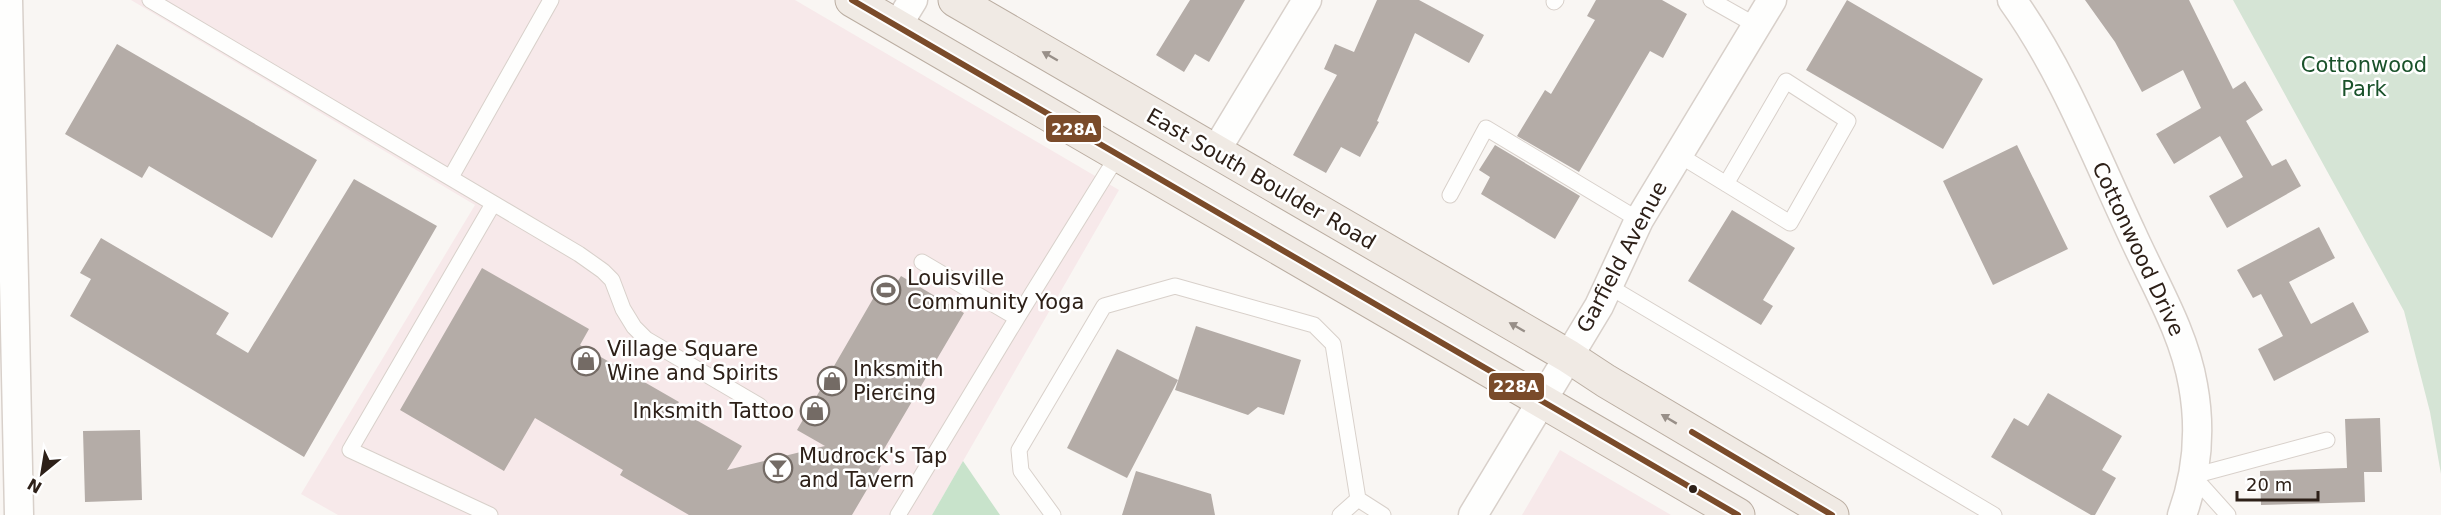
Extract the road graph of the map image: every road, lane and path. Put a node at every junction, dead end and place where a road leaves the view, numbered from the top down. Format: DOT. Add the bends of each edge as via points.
graph roads {
  1 [pos="8,0"];
  2 [pos="150,0"];
  3 [pos="551,0"];
  4 [pos="852,0"];
  5 [pos="955,0"];
  6 [pos="1307,0"];
  7 [pos="1711,0"];
  8 [pos="1772,0"];
  9 [pos="2012,0"];
  10 [pos="905,13"];
  11 [pos="1757,26"];
  12 [pos="5,72"];
  13 [pos="1215,152"];
  14 [pos="1118,155"];
  15 [pos="1679,155"];
  16 [pos="452,177"];
  17 [pos="1726,184"];
  18 [pos="1450,195"];
  19 [pos="494,204"];
  20 [pos="1639,220"];
  21 [pos="922,262"];
  22 [pos="1610,287"];
  23 [pos="1017,318"];
  24 [pos="1568,356"];
  25 [pos="1541,400"];
  26 [pos="760,406"];
  27 [pos="2326,440"];
  28 [pos="2193,476"];
  29 [pos="1358,499"];
  30 [pos="19,515"];
  31 [pos="490,515"];
  32 [pos="898,515"];
  33 [pos="1053,515"];
  34 [pos="1340,515"];
  35 [pos="1383,515"];
  36 [pos="1473,515"];
  37 [pos="1738,515"];
  38 [pos="1832,515"];
  39 [pos="1994,515"];
  40 [pos="2182,515"];
  41 [pos="2228,515"];
  1 -- 12 [label="street"];
  2 -- 16 [label="lane"];
  3 -- 16 [label="lane"];
  4 -- 10 [label="main road"];
  13 -- 5 [label="main road, East South Boulder Road, one-way"];
  6 -- 13 [label="street"];
  7 -- 11 [label="lane"];
  8 -- 11 [label="street, Garfield Avenue"];
  9 -- 28 [label="street, Cottonwood Drive" via="2063,85 2178,333 2193,384 2197,445"];
  10 -- 14 [label="main road"];
  11 -- 15 [label="street, Garfield Avenue"];
  12 -- 30 [label="street"];
  24 -- 13 [label="main road, East South Boulder Road, one-way"];
  14 -- 23 [label="lane"];
  14 -- 25 [label="main road"];
  15 -- 17 [label="lane"];
  15 -- 20 [label="street, Garfield Avenue"];
  16 -- 19 [label="lane"];
  17 -- 17 [label="lane" via="1790,222 1848,121 1786,81"];
  18 -- 20 [label="lane" via="1486,128"];
  19 -- 26 [label="lane" via="603,271 612,280 634,327 646,339"];
  19 -- 31 [label="lane" via="350,450"];
  20 -- 22 [label="street, Garfield Avenue"];
  21 -- 23 [label="lane"];
  22 -- 24 [label="street, Garfield Avenue"];
  22 -- 39 [label="lane"];
  23 -- 32 [label="lane"];
  24 -- 25 [label="street, Garfield Avenue"];
  38 -- 24 [label="main road, East South Boulder Road, one-way"];
  25 -- 36 [label="street, Garfield Avenue"];
  25 -- 37 [label="main road"];
  27 -- 28 [label="lane"];
  28 -- 40 [label="street, Cottonwood Drive"];
  28 -- 41 [label="lane"];
  29 -- 33 [label="lane" via="1333,344 1314,325 1175,286 1104,306 1019,450 1021,471"];
  29 -- 34 [label="lane"];
  29 -- 35 [label="lane"];
}
